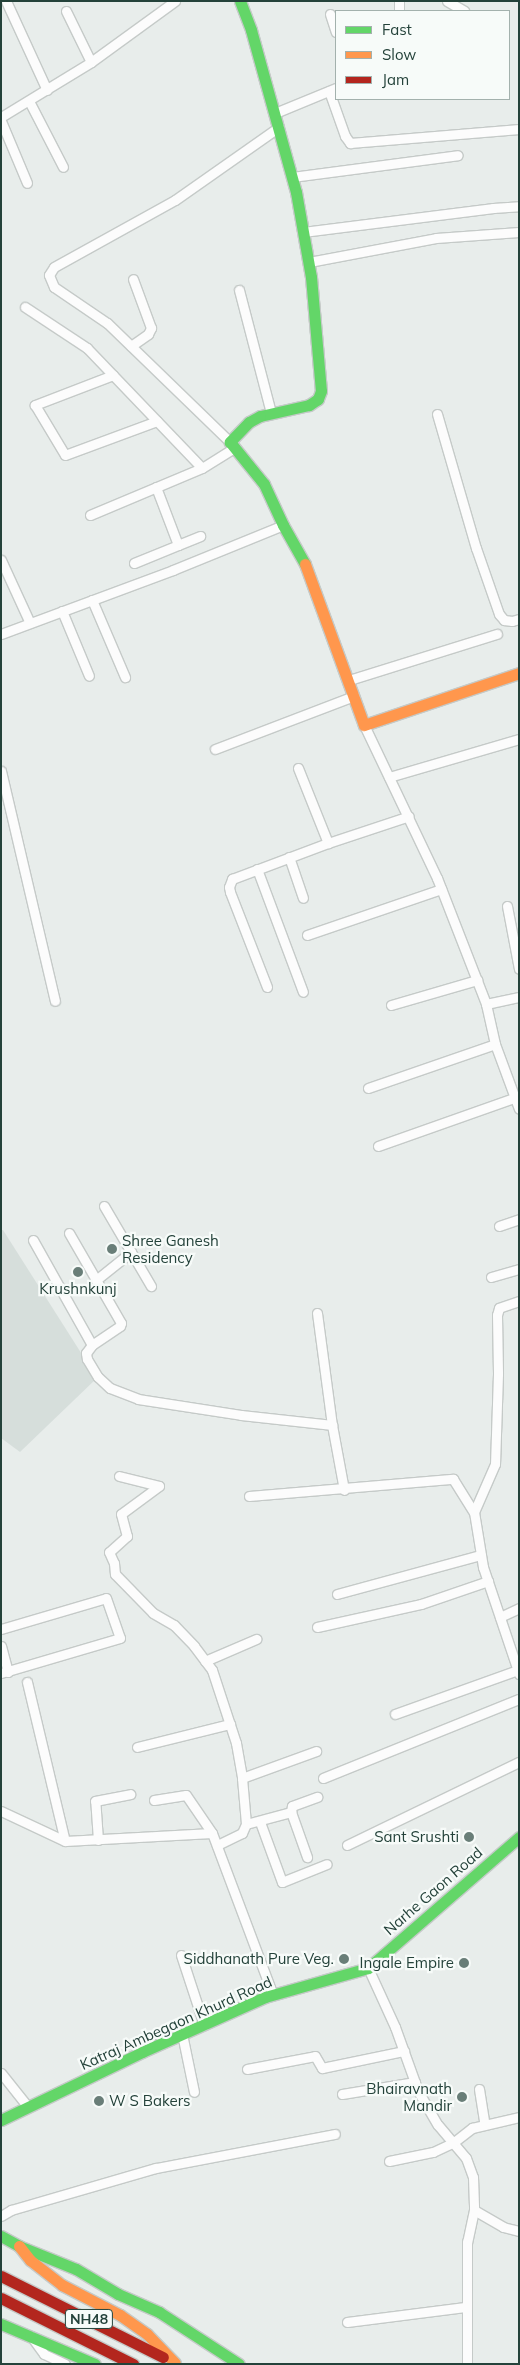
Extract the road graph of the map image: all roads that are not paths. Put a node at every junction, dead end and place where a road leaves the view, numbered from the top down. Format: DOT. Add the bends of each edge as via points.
graph roads {
  1 [pos="6,1"];
  2 [pos="175,1"];
  3 [pos="240,1"];
  4 [pos="446,1"];
  5 [pos="462,10"];
  6 [pos="66,11"];
  7 [pos="330,14"];
  8 [pos="335,29"];
  9 [pos="91,62"];
  10 [pos="333,89"];
  11 [pos="47,90"];
  12 [pos="336,100"];
  13 [pos="28,102"];
  14 [pos="275,113"];
  15 [pos="1,119"];
  16 [pos="279,127"];
  17 [pos="519,129"];
  18 [pos="458,155"];
  19 [pos="63,167"];
  20 [pos="292,177"];
  21 [pos="27,183"];
  22 [pos="519,206"];
  23 [pos="303,232"];
  24 [pos="519,232"];
  25 [pos="309,262"];
  26 [pos="133,279"];
  27 [pos="239,290"];
  28 [pos="25,307"];
  29 [pos="131,346"];
  30 [pos="113,375"];
  31 [pos="271,414"];
  32 [pos="437,414"];
  33 [pos="156,421"];
  34 [pos="232,445"];
  35 [pos="202,468"];
  36 [pos="156,487"];
  37 [pos="90,515"];
  38 [pos="284,526"];
  39 [pos="200,536"];
  40 [pos="178,545"];
  41 [pos="1,560"];
  42 [pos="134,563"];
  43 [pos="92,600"];
  44 [pos="62,611"];
  45 [pos="519,619"];
  46 [pos="30,623"];
  47 [pos="1,634"];
  48 [pos="497,634"];
  49 [pos="518,675"];
  50 [pos="89,676"];
  51 [pos="125,678"];
  52 [pos="349,680"];
  53 [pos="354,696"];
  54 [pos="364,725"];
  55 [pos="519,739"];
  56 [pos="215,750"];
  57 [pos="298,768"];
  58 [pos="1,771"];
  59 [pos="389,777"];
  60 [pos="409,816"];
  61 [pos="328,843"];
  62 [pos="289,857"];
  63 [pos="257,869"];
  64 [pos="442,889"];
  65 [pos="304,898"];
  66 [pos="507,906"];
  67 [pos="307,935"];
  68 [pos="519,969"];
  69 [pos="477,980"];
  70 [pos="267,986"];
  71 [pos="302,992"];
  72 [pos="519,997"];
  73 [pos="55,1001"];
  74 [pos="486,1004"];
  75 [pos="391,1005"];
  76 [pos="495,1044"];
  77 [pos="368,1088"];
  78 [pos="516,1096"];
  79 [pos="519,1109"];
  80 [pos="378,1146"];
  81 [pos="104,1206"];
  82 [pos="519,1219"];
  83 [pos="498,1226"];
  84 [pos="69,1233"];
  85 [pos="33,1240"];
  86 [pos="131,1252"];
  87 [pos="519,1269"];
  88 [pos="491,1277"];
  89 [pos="96,1280"];
  90 [pos="151,1286"];
  91 [pos="519,1301"];
  92 [pos="317,1313"];
  93 [pos="92,1346"];
  94 [pos="332,1425"];
  95 [pos="119,1476"];
  96 [pos="344,1490"];
  97 [pos="249,1496"];
  98 [pos="474,1512"];
  99 [pos="481,1555"];
  100 [pos="488,1582"];
  101 [pos="337,1594"];
  102 [pos="519,1608"];
  103 [pos="500,1616"];
  104 [pos="316,1627"];
  105 [pos="1,1629"];
  106 [pos="256,1639"];
  107 [pos="1,1646"];
  108 [pos="205,1661"];
  109 [pos="5,1672"];
  110 [pos="518,1672"];
  111 [pos="27,1682"];
  112 [pos="519,1698"];
  113 [pos="395,1714"];
  114 [pos="230,1724"];
  115 [pos="137,1747"];
  116 [pos="316,1752"];
  117 [pos="519,1762"];
  118 [pos="242,1778"];
  119 [pos="323,1778"];
  120 [pos="130,1794"];
  121 [pos="318,1798"];
  122 [pos="154,1800"];
  123 [pos="1,1810"];
  124 [pos="291,1812"];
  125 [pos="260,1822"];
  126 [pos="246,1824"];
  127 [pos="212,1833"];
  128 [pos="519,1837"];
  129 [pos="98,1840"];
  130 [pos="65,1841"];
  131 [pos="217,1845"];
  132 [pos="347,1845"];
  133 [pos="307,1857"];
  134 [pos="327,1864"];
  135 [pos="181,1955"];
  136 [pos="368,1968"];
  137 [pos="273,1995"];
  138 [pos="204,2025"];
  139 [pos="182,2034"];
  140 [pos="404,2051"];
  141 [pos="247,2069"];
  142 [pos="1,2073"];
  143 [pos="415,2082"];
  144 [pos="479,2089"];
  145 [pos="194,2092"];
  146 [pos="342,2094"];
  147 [pos="28,2107"];
  148 [pos="519,2117"];
  149 [pos="1,2120"];
  150 [pos="485,2125"];
  151 [pos="335,2134"];
  152 [pos="454,2142"];
  153 [pos="389,2161"];
  154 [pos="474,2210"];
  155 [pos="1,2216"];
  156 [pos="519,2231"];
  157 [pos="1,2236"];
  158 [pos="19,2246"];
  159 [pos="1,2276"];
  160 [pos="1,2298"];
  161 [pos="466,2307"];
  162 [pos="347,2322"];
  163 [pos="1,2324"];
  164 [pos="31,2336"];
  165 [pos="176,2363"];
  166 [pos="65,2364"];
  167 [pos="95,2364"];
  168 [pos="133,2364"];
  169 [pos="239,2364"];
  170 [pos="467,2364"];
  1 -- 11 [label="street"];
  2 -- 9 [label="street"];
  3 -- 14 [label="main road"];
  4 -- 5 [label="street"];
  6 -- 9 [label="street"];
  7 -- 8 [label="street"];
  9 -- 11 [label="street"];
  10 -- 14 [label="street"];
  11 -- 13 [label="street"];
  12 -- 17 [label="street" via="345,136 350,143"];
  13 -- 15 [label="street"];
  13 -- 19 [label="street"];
  14 -- 16 [label="main road"];
  15 -- 21 [label="street"];
  16 -- 20 [label="main road"];
  16 -- 29 [label="street" via="175,200 50,270 54,286 107,322"];
  18 -- 20 [label="street"];
  20 -- 23 [label="main road"];
  22 -- 23 [label="street"];
  23 -- 25 [label="main road"];
  24 -- 25 [label="street" via="436,238"];
  25 -- 31 [label="main road" via="321,391 309,405"];
  26 -- 29 [label="street" via="151,328"];
  27 -- 31 [label="street"];
  28 -- 30 [label="street" via="87,348"];
  29 -- 34 [label="street"];
  30 -- 33 [label="street"];
  30 -- 33 [label="street" via="35,405 65,455"];
  31 -- 34 [label="main road" via="249,422"];
  32 -- 45 [label="street" via="499,614 504,620"];
  33 -- 35 [label="street"];
  34 -- 35 [label="street"];
  34 -- 38 [label="main road" via="264,484"];
  35 -- 36 [label="street"];
  36 -- 37 [label="street"];
  36 -- 40 [label="street"];
  38 -- 43 [label="street"];
  38 -- 52 [label="main road" via="318,590"];
  39 -- 40 [label="street"];
  40 -- 42 [label="street"];
  41 -- 46 [label="street"];
  43 -- 44 [label="street"];
  43 -- 51 [label="street"];
  44 -- 46 [label="street"];
  44 -- 50 [label="street"];
  46 -- 47 [label="street"];
  48 -- 52 [label="street"];
  49 -- 54 [label="main road"];
  52 -- 53 [label="main road"];
  53 -- 54 [label="main road"];
  53 -- 56 [label="street"];
  54 -- 59 [label="street"];
  55 -- 59 [label="street"];
  57 -- 61 [label="street"];
  58 -- 73 [label="street"];
  59 -- 60 [label="street"];
  60 -- 61 [label="street"];
  60 -- 64 [label="street"];
  61 -- 62 [label="street"];
  62 -- 63 [label="street"];
  62 -- 65 [label="street"];
  63 -- 70 [label="street" via="232,879 229,887"];
  63 -- 71 [label="street"];
  64 -- 67 [label="street"];
  64 -- 69 [label="street"];
  66 -- 68 [label="street"];
  69 -- 74 [label="street"];
  69 -- 75 [label="street"];
  72 -- 74 [label="street"];
  74 -- 76 [label="street"];
  76 -- 77 [label="street"];
  76 -- 78 [label="street"];
  78 -- 79 [label="street"];
  78 -- 80 [label="street"];
  81 -- 86 [label="street"];
  82 -- 83 [label="street"];
  84 -- 89 [label="street"];
  85 -- 93 [label="street"];
  86 -- 89 [label="street"];
  86 -- 90 [label="street"];
  87 -- 88 [label="street"];
  89 -- 93 [label="street" via="121,1323"];
  91 -- 98 [label="street" via="499,1308 497,1315 495,1464"];
  92 -- 94 [label="street"];
  93 -- 94 [label="street" via="86,1352 87,1359 98,1377 110,1388 138,1398 241,1415"];
  94 -- 96 [label="street"];
  95 -- 108 [label="street" via="159,1486 120,1514 127,1536 109,1552 115,1574 153,1613 174,1625"];
  96 -- 97 [label="street"];
  96 -- 98 [label="street" via="453,1479"];
  98 -- 99 [label="street"];
  99 -- 100 [label="street"];
  99 -- 101 [label="street"];
  100 -- 103 [label="street"];
  100 -- 104 [label="street" via="421,1604"];
  102 -- 103 [label="street"];
  103 -- 110 [label="street"];
  105 -- 109 [label="street" via="106,1598 120,1638"];
  106 -- 108 [label="street"];
  107 -- 109 [label="street"];
  108 -- 114 [label="street" via="212,1670"];
  110 -- 113 [label="street"];
  111 -- 130 [label="street"];
  112 -- 119 [label="street"];
  114 -- 115 [label="street"];
  114 -- 118 [label="street"];
  116 -- 118 [label="street"];
  117 -- 132 [label="street"];
  118 -- 126 [label="street"];
  120 -- 129 [label="street" via="95,1802"];
  121 -- 124 [label="street" via="292,1806"];
  122 -- 127 [label="street" via="186,1795"];
  123 -- 130 [label="street"];
  124 -- 125 [label="street"];
  124 -- 133 [label="street"];
  125 -- 126 [label="street"];
  125 -- 134 [label="street" via="282,1882"];
  126 -- 131 [label="street" via="242,1834"];
  127 -- 129 [label="street"];
  127 -- 131 [label="street"];
  128 -- 136 [label="main road, Narhe Gaon Road"];
  129 -- 130 [label="street"];
  131 -- 137 [label="street"];
  135 -- 138 [label="street"];
  136 -- 137 [label="main road, Katraj Ambegaon Khurd Road"];
  136 -- 140 [label="street"];
  137 -- 138 [label="main road, Katraj Ambegaon Khurd Road"];
  138 -- 139 [label="main road, Katraj Ambegaon Khurd Road"];
  139 -- 145 [label="street"];
  139 -- 147 [label="main road, Katraj Ambegaon Khurd Road"];
  140 -- 141 [label="street" via="322,2068 315,2056"];
  140 -- 143 [label="street"];
  142 -- 147 [label="street"];
  143 -- 146 [label="street"];
  143 -- 152 [label="street" via="438,2125"];
  144 -- 150 [label="street"];
  147 -- 149 [label="main road, Katraj Ambegaon Khurd Road"];
  148 -- 150 [label="street"];
  150 -- 152 [label="street" via="472,2128"];
  151 -- 155 [label="street" via="156,2168 11,2210"];
  152 -- 153 [label="street" via="433,2152"];
  152 -- 154 [label="street" via="466,2158 473,2177"];
  154 -- 156 [label="street" via="503,2227"];
  154 -- 161 [label="street" via="467,2242"];
  157 -- 158 [label="main road"];
  158 -- 165 [label="main road" via="30,2260 62,2285 120,2315 147,2334"];
  158 -- 169 [label="main road" via="76,2270 158,2312"];
  159 -- 165 [label="main road, NH48"];
  160 -- 168 [label="main road, NH48"];
  161 -- 162 [label="street"];
  161 -- 170 [label="street"];
  163 -- 164 [label="main road"];
  164 -- 166 [label="street" via="44,2354"];
  164 -- 167 [label="main road"];
}
